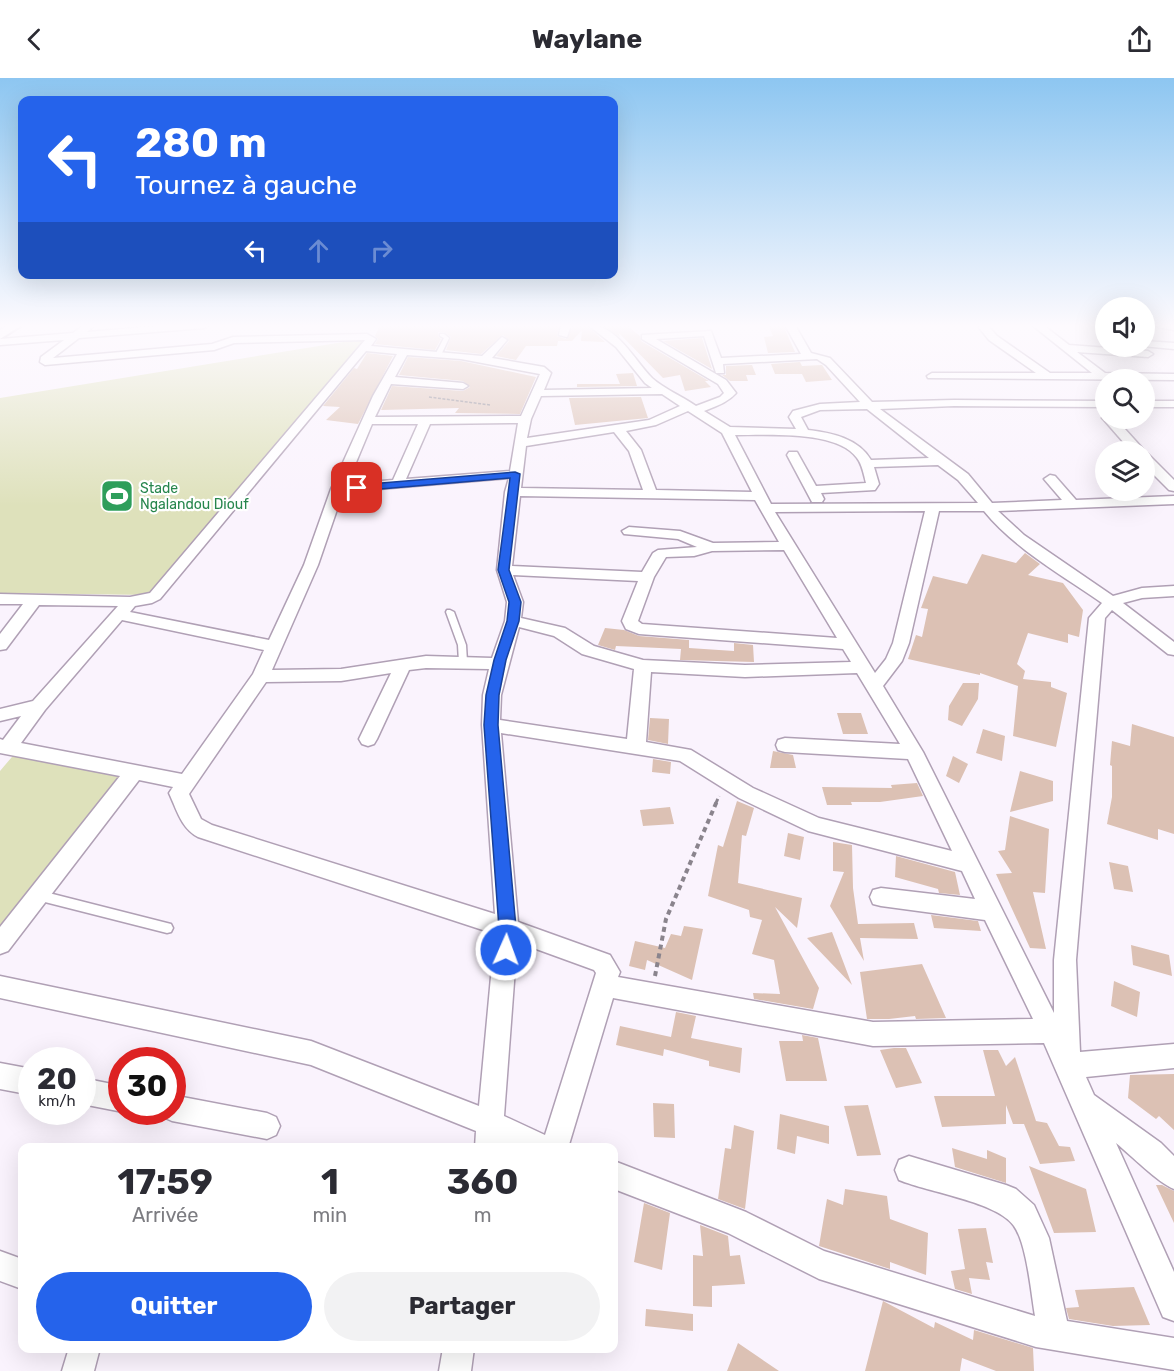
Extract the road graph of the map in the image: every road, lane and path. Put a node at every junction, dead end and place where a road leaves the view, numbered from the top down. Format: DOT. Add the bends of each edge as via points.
graph roads {
  1 [pos="333,385"];
  2 [pos="385,385"];
  3 [pos="458,385"];
  4 [pos="541,385"];
  5 [pos="656,385"];
  6 [pos="725,385"];
  7 [pos="849,385"];
  8 [pos="939,385"];
  9 [pos="463,386"];
  10 [pos="663,391"];
  11 [pos="538,393"];
  12 [pos="947,395"];
  13 [pos="429,397"];
  14 [pos="1095,404"];
  15 [pos="1155,404"];
  16 [pos="1174,404"];
  17 [pos="490,405"];
  18 [pos="871,406"];
  19 [pos="692,408"];
  20 [pos="525,419"];
  21 [pos="368,421"];
  22 [pos="425,422"];
  23 [pos="618,429"];
  24 [pos="1118,429"];
  25 [pos="726,431"];
  26 [pos="803,432"];
  27 [pos="1130,441"];
  28 [pos="520,442"];
  29 [pos="793,456"];
  30 [pos="941,461"];
  31 [pos="865,464"];
  32 [pos="1155,468"];
  33 [pos="515,474"];
  34 [pos="1050,478"];
  35 [pos="397,485"];
  36 [pos="1174,487"];
  37 [pos="338,489"];
  38 [pos="812,490"];
  39 [pos="512,492"];
  40 [pos="651,495"];
  41 [pos="1174,500"];
  42 [pos="763,502"];
  43 [pos="1074,505"];
  44 [pos="933,506"];
  45 [pos="821,507"];
  46 [pos="987,507"];
  47 [pos="629,531"];
  48 [pos="791,546"];
  49 [pos="711,547"];
  50 [pos="504,570"];
  51 [pos="647,577"];
  52 [pos="1174,591"];
  53 [pos="0,599"];
  54 [pos="35,599"];
  55 [pos="1111,602"];
  56 [pos="125,608"];
  57 [pos="450,612"];
  58 [pos="513,621"];
  59 [pos="848,644"];
  60 [pos="0,645"];
  61 [pos="275,647"];
  62 [pos="1174,650"];
  63 [pos="464,662"];
  64 [pos="499,664"];
  65 [pos="404,665"];
  66 [pos="644,666"];
  67 [pos="861,667"];
  68 [pos="261,676"];
  69 [pos="873,687"];
  70 [pos="39,706"];
  71 [pos="0,715"];
  72 [pos="491,725"];
  73 [pos="368,739"];
  74 [pos="785,745"];
  75 [pos="636,746"];
  76 [pos="4,747"];
  77 [pos="914,753"];
  78 [pos="135,771"];
  79 [pos="725,781"];
  80 [pos="187,782"];
  81 [pos="969,864"];
  82 [pos="37,896"];
  83 [pos="881,897"];
  84 [pos="993,911"];
  85 [pos="167,928"];
  86 [pos="507,928"];
  87 [pos="0,944"];
  88 [pos="605,986"];
  89 [pos="0,987"];
  90 [pos="651,994"];
  91 [pos="1050,1031"];
  92 [pos="1174,1056"];
  93 [pos="1068,1066"];
  94 [pos="0,1076"];
  95 [pos="18,1079"];
  96 [pos="1085,1104"];
  97 [pos="186,1111"];
  98 [pos="267,1126"];
  99 [pos="490,1136"];
  100 [pos="520,1143"];
  101 [pos="556,1143"];
  102 [pos="909,1170"];
  103 [pos="1174,1175"];
  104 [pos="618,1177"];
  105 [pos="0,1266"];
  106 [pos="18,1273"];
  107 [pos="1174,1306"];
  108 [pos="1054,1335"];
  109 [pos="83,1353"];
  110 [pos="458,1353"];
  111 [pos="1174,1354"];
  112 [pos="78,1371"];
  113 [pos="455,1371"];
  1 -- 56 [label="street" via="155,596"];
  2 -- 21 [label="street"];
  3 -- 9 [label="street"];
  4 -- 11 [label="street"];
  5 -- 10 [label="street"];
  6 -- 19 [label="street" via="728,396"];
  7 -- 18 [label="street"];
  8 -- 12 [label="street"];
  10 -- 11 [label="street"];
  10 -- 19 [label="street"];
  11 -- 20 [label="street"];
  12 -- 14 [label="street"];
  12 -- 18 [label="street"];
  13 -- 17 [label="path"];
  15 -- 16 [label="street"];
  18 -- 26 [label="street" via="797,413 795,417"];
  18 -- 30 [label="street"];
  19 -- 23 [label="street" via="652,423"];
  19 -- 25 [label="street"];
  20 -- 22 [label="street"];
  20 -- 28 [label="street"];
  21 -- 22 [label="street"];
  21 -- 37 [label="street"];
  22 -- 35 [label="street"];
  23 -- 28 [label="street"];
  23 -- 40 [label="street" via="633,445"];
  24 -- 27 [label="street"];
  25 -- 26 [label="street"];
  25 -- 42 [label="street"];
  26 -- 31 [label="street" via="847,445 861,454"];
  28 -- 33 [label="street"];
  29 -- 38 [label="street"];
  30 -- 31 [label="street"];
  30 -- 46 [label="street" via="958,473"];
  31 -- 38 [label="street" via="873,487"];
  32 -- 36 [label="street"];
  33 -- 35 [label="street"];
  33 -- 39 [label="street"];
  34 -- 43 [label="street"];
  35 -- 37 [label="street"];
  37 -- 61 [label="street" via="311,565"];
  38 -- 45 [label="street"];
  39 -- 40 [label="street"];
  39 -- 50 [label="street"];
  40 -- 42 [label="street"];
  41 -- 43 [label="street"];
  42 -- 45 [label="street"];
  42 -- 48 [label="street"];
  43 -- 46 [label="street"];
  44 -- 45 [label="street"];
  44 -- 46 [label="street"];
  44 -- 69 [label="street" via="901,644"];
  46 -- 55 [label="street" via="1019,538"];
  47 -- 49 [label="street" via="680,535"];
  48 -- 49 [label="street"];
  48 -- 59 [label="street"];
  49 -- 51 [label="street" via="663,553"];
  50 -- 51 [label="street"];
  50 -- 58 [label="street" via="515,602"];
  51 -- 59 [label="street" via="630,621 639,629"];
  52 -- 55 [label="street" via="1129,594"];
  53 -- 54 [label="street"];
  54 -- 56 [label="street"];
  54 -- 60 [label="street"];
  55 -- 62 [label="street"];
  55 -- 93 [label="street" via="1102,608 1095,629 1065,960"];
  56 -- 61 [label="street"];
  56 -- 70 [label="street"];
  57 -- 63 [label="lane"];
  58 -- 64 [label="street"];
  58 -- 66 [label="street" via="560,632 582,648"];
  59 -- 67 [label="street"];
  61 -- 68 [label="street"];
  63 -- 64 [label="street"];
  63 -- 65 [label="street"];
  64 -- 72 [label="street"];
  65 -- 68 [label="street" via="341,675"];
  65 -- 73 [label="street"];
  66 -- 67 [label="street" via="745,671"];
  66 -- 75 [label="street"];
  67 -- 69 [label="street"];
  68 -- 80 [label="street"];
  69 -- 77 [label="street"];
  70 -- 71 [label="street"];
  70 -- 76 [label="street"];
  72 -- 75 [label="street"];
  72 -- 86 [label="street"];
  74 -- 77 [label="street"];
  75 -- 79 [label="street" via="684,755"];
  76 -- 78 [label="street"];
  77 -- 81 [label="street"];
  78 -- 80 [label="street"];
  78 -- 82 [label="street"];
  79 -- 81 [label="street" via="815,825"];
  79 -- 90 [label="path" via="666,919"];
  80 -- 86 [label="street" via="179,793 194,825 205,831"];
  81 -- 84 [label="street"];
  82 -- 85 [label="lane"];
  82 -- 87 [label="street"];
  83 -- 84 [label="street"];
  84 -- 91 [label="street"];
  86 -- 88 [label="street" via="602,962 608,972"];
  86 -- 99 [label="street"];
  88 -- 90 [label="street"];
  88 -- 101 [label="street"];
  89 -- 99 [label="street" via="310,1053"];
  90 -- 91 [label="street" via="873,1034"];
  91 -- 93 [label="street"];
  92 -- 93 [label="street"];
  93 -- 96 [label="street"];
  94 -- 95 [label="street"];
  96 -- 103 [label="street"];
  96 -- 107 [label="street"];
  97 -- 98 [label="street"];
  99 -- 100 [label="street"];
  102 -- 108 [label="street" via="1006,1199 1024,1215 1035,1238"];
  104 -- 108 [label="street" via="736,1222 819,1264"];
  105 -- 106 [label="street"];
  108 -- 111 [label="street"];
  109 -- 112 [label="street"];
  110 -- 113 [label="street"];
}
